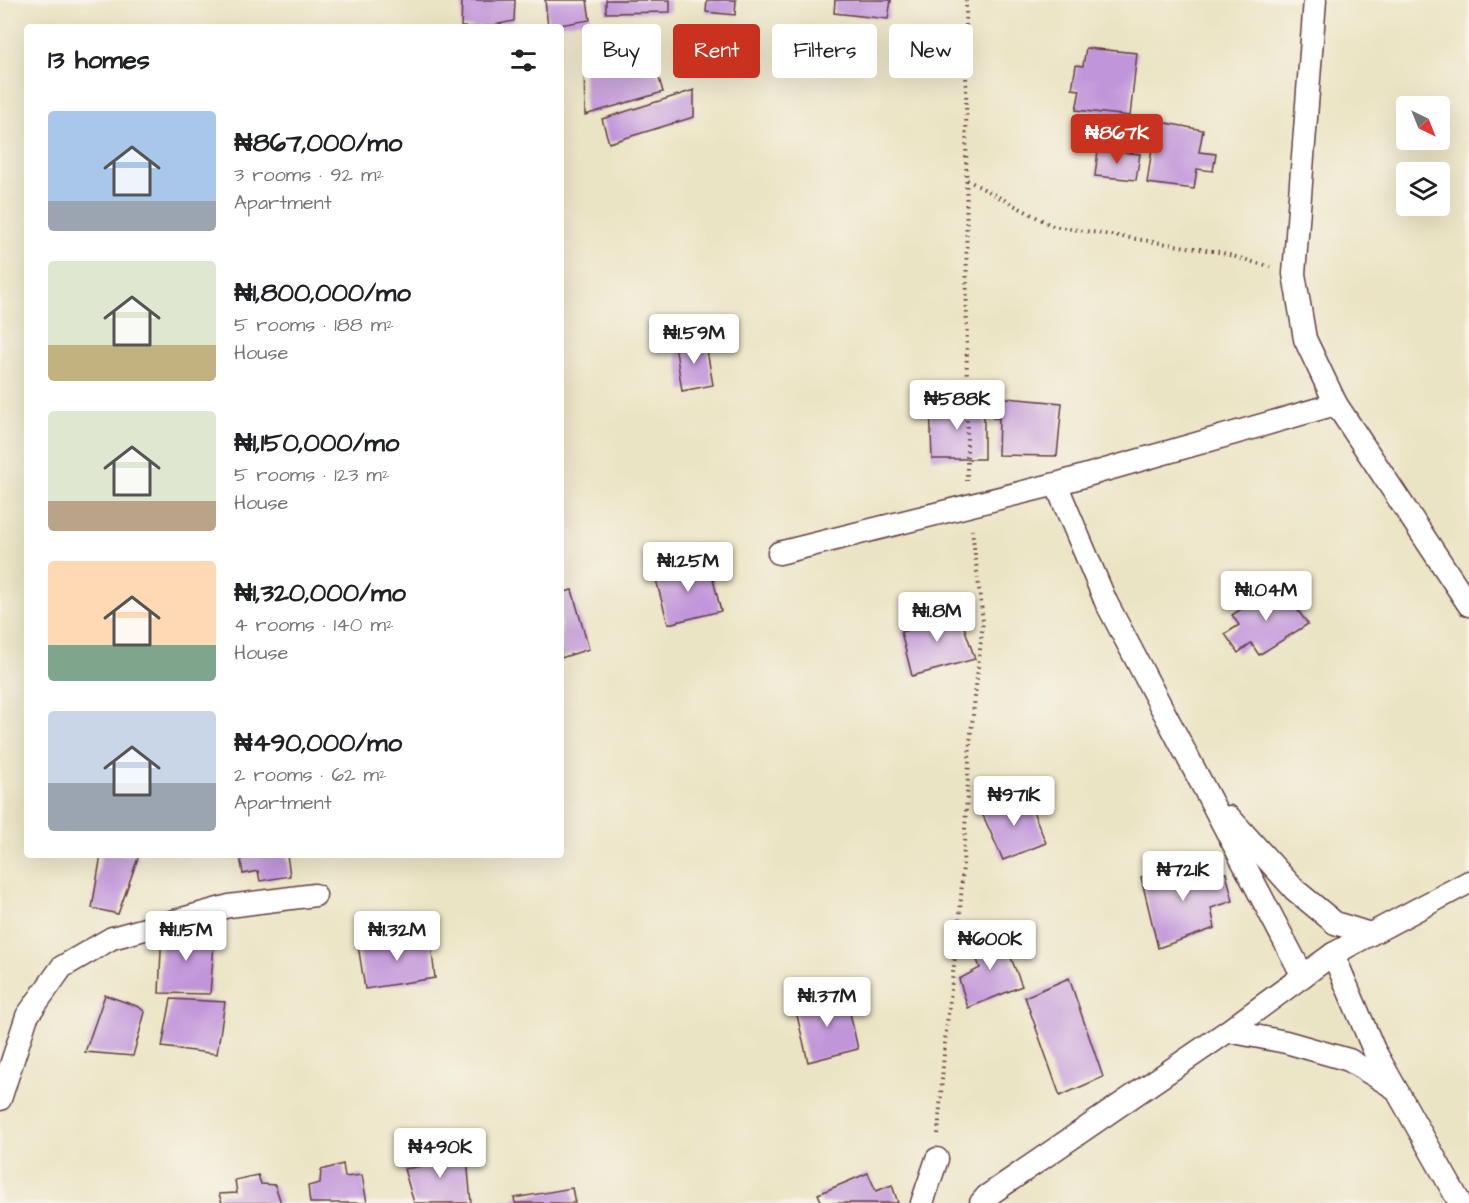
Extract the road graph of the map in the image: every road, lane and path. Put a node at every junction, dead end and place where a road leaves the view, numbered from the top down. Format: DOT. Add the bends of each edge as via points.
graph roads {
  1 [pos="966,0"];
  2 [pos="1315,0"];
  3 [pos="967,180"];
  4 [pos="1294,274"];
  5 [pos="1336,404"];
  6 [pos="1056,484"];
  7 [pos="969,506"];
  8 [pos="779,553"];
  9 [pos="1469,605"];
  10 [pos="1207,794"];
  11 [pos="1469,882"];
  12 [pos="315,895"];
  13 [pos="1370,934"];
  14 [pos="1333,954"];
  15 [pos="1303,976"];
  16 [pos="1228,1031"];
  17 [pos="1396,1089"];
  18 [pos="0,1099"];
  19 [pos="937,1159"];
  20 [pos="922,1203"];
  21 [pos="981,1203"];
  22 [pos="1460,1203"];
  1 -- 3 [label="path"];
  2 -- 4 [label="street"];
  3 -- 4 [label="path" via="1053,226 1219,252"];
  3 -- 7 [label="path"];
  4 -- 5 [label="street" via="1305,339"];
  5 -- 6 [label="street"];
  5 -- 9 [label="street"];
  6 -- 7 [label="street"];
  6 -- 10 [label="street" via="1106,602"];
  7 -- 8 [label="street"];
  7 -- 19 [label="path" via="983,621"];
  10 -- 13 [label="street" via="1295,890 1335,923"];
  10 -- 15 [label="street"];
  11 -- 13 [label="street"];
  12 -- 18 [label="street" via="229,906 112,938 62,967 27,1017"];
  13 -- 14 [label="street"];
  14 -- 15 [label="street"];
  14 -- 17 [label="street" via="1374,1050"];
  15 -- 16 [label="street"];
  16 -- 17 [label="street" via="1349,1060"];
  16 -- 21 [label="street"];
  17 -- 22 [label="street"];
  19 -- 20 [label="street"];
}
